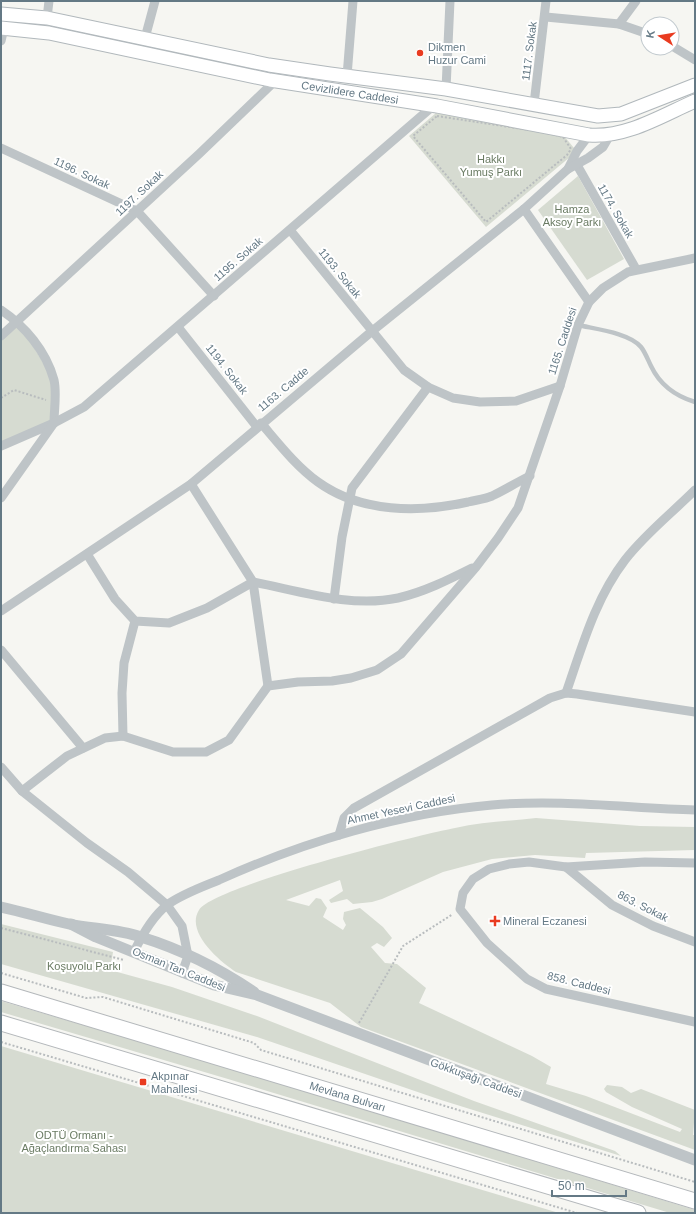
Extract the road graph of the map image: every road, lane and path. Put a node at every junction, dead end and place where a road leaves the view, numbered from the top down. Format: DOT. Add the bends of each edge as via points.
graph roads {
  1 [pos="49,1"];
  2 [pos="155,1"];
  3 [pos="352,1"];
  4 [pos="450,1"];
  5 [pos="546,1"];
  6 [pos="636,1"];
  7 [pos="1,14"];
  8 [pos="546,17"];
  9 [pos="48,18"];
  10 [pos="619,24"];
  11 [pos="640,31"];
  12 [pos="2,32"];
  13 [pos="145,38"];
  14 [pos="680,51"];
  15 [pos="695,60"];
  16 [pos="288,68"];
  17 [pos="347,76"];
  18 [pos="275,81"];
  19 [pos="695,85"];
  20 [pos="446,89"];
  21 [pos="695,101"];
  22 [pos="534,104"];
  23 [pos="433,106"];
  24 [pos="618,115"];
  25 [pos="598,116"];
  26 [pos="589,135"];
  27 [pos="610,136"];
  28 [pos="1,148"];
  29 [pos="577,165"];
  30 [pos="568,169"];
  31 [pos="524,209"];
  32 [pos="137,211"];
  33 [pos="486,222"];
  34 [pos="290,230"];
  35 [pos="695,258"];
  36 [pos="636,269"];
  37 [pos="214,296"];
  38 [pos="589,302"];
  39 [pos="1,310"];
  40 [pos="18,321"];
  41 [pos="578,325"];
  42 [pos="178,327"];
  43 [pos="372,332"];
  44 [pos="1,336"];
  45 [pos="560,386"];
  46 [pos="428,387"];
  47 [pos="1,398"];
  48 [pos="695,402"];
  49 [pos="54,403"];
  50 [pos="54,423"];
  51 [pos="259,425"];
  52 [pos="1,446"];
  53 [pos="530,476"];
  54 [pos="191,484"];
  55 [pos="695,490"];
  56 [pos="1,498"];
  57 [pos="348,499"];
  58 [pos="87,554"];
  59 [pos="476,566"];
  60 [pos="253,582"];
  61 [pos="334,599"];
  62 [pos="1,611"];
  63 [pos="135,621"];
  64 [pos="1,650"];
  65 [pos="268,686"];
  66 [pos="566,693"];
  67 [pos="695,712"];
  68 [pos="123,736"];
  69 [pos="82,748"];
  70 [pos="1,767"];
  71 [pos="22,791"];
  72 [pos="695,810"];
  73 [pos="339,835"];
  74 [pos="695,863"];
  75 [pos="566,867"];
  76 [pos="168,905"];
  77 [pos="1,907"];
  78 [pos="460,909"];
  79 [pos="71,924"];
  80 [pos="1,928"];
  81 [pos="141,937"];
  82 [pos="695,942"];
  83 [pos="188,956"];
  84 [pos="133,957"];
  85 [pos="182,972"];
  86 [pos="1,973"];
  87 [pos="1,992"];
  88 [pos="258,995"];
  89 [pos="695,1022"];
  90 [pos="1,1023"];
  91 [pos="357,1027"];
  92 [pos="1,1042"];
  93 [pos="695,1160"];
  94 [pos="695,1182"];
  95 [pos="695,1201"];
  96 [pos="577,1213"];
  97 [pos="638,1213"];
  1 -- 9 [label="street"];
  2 -- 13 [label="street"];
  3 -- 17 [label="street"];
  4 -- 20 [label="street"];
  5 -- 8 [label="street, 1117. Sokak"];
  6 -- 10 [label="street"];
  7 -- 9 [label="main road, Cevizlidere Caddesi"];
  8 -- 10 [label="street"];
  8 -- 22 [label="street, 1117. Sokak"];
  9 -- 13 [label="main road, Cevizlidere Caddesi"];
  10 -- 11 [label="street"];
  12 -- 18 [label="main road, Cevizlidere Caddesi" via="49,34"];
  13 -- 16 [label="main road, Cevizlidere Caddesi"];
  14 -- 15 [label="street"];
  16 -- 17 [label="main road, Cevizlidere Caddesi"];
  16 -- 18 [label="main road"];
  17 -- 20 [label="main road, Cevizlidere Caddesi"];
  18 -- 23 [label="main road, Cevizlidere Caddesi"];
  18 -- 32 [label="street, 1197. Sokak"];
  19 -- 24 [label="main road, Cevizlidere Caddesi"];
  20 -- 22 [label="main road, Cevizlidere Caddesi"];
  21 -- 27 [label="main road, Cevizlidere Caddesi"];
  22 -- 25 [label="main road, Cevizlidere Caddesi"];
  23 -- 26 [label="main road, Cevizlidere Caddesi"];
  23 -- 34 [label="street, 1195. Sokak"];
  24 -- 25 [label="main road, Cevizlidere Caddesi"];
  24 -- 27 [label="main road"];
  25 -- 26 [label="main road"];
  26 -- 27 [label="main road, Cevizlidere Caddesi"];
  26 -- 30 [label="street, 1163. Cadde"];
  27 -- 29 [label="street, 1163. Cadde" via="603,147"];
  28 -- 32 [label="street, 1196. Sokak"];
  29 -- 30 [label="street, 1163. Cadde"];
  29 -- 36 [label="street, 1174. Sokak"];
  30 -- 31 [label="street, 1163. Cadde"];
  31 -- 38 [label="street"];
  31 -- 43 [label="street, 1163. Cadde"];
  32 -- 37 [label="street, 1196. Sokak"];
  32 -- 40 [label="street, 1197. Sokak"];
  33 -- 33 [label="path" via="571,149 563,137 543,132 437,116 413,136"];
  34 -- 37 [label="street, 1195. Sokak"];
  34 -- 43 [label="street, 1193. Sokak"];
  35 -- 36 [label="street, 1165. Caddesi"];
  36 -- 38 [label="street, 1165. Caddesi" via="612,282 595,294"];
  37 -- 42 [label="street, 1195. Sokak"];
  38 -- 41 [label="street, 1165. Caddesi"];
  39 -- 40 [label="street"];
  40 -- 44 [label="street, 1197. Sokak"];
  40 -- 49 [label="street" via="44,356 54,381"];
  41 -- 45 [label="street, 1165. Caddesi"];
  41 -- 48 [label="lane" via="623,336 636,342 665,386"];
  42 -- 50 [label="street, 1195. Sokak" via="84,407"];
  42 -- 51 [label="street, 1194. Sokak"];
  43 -- 46 [label="street, 1193. Sokak" via="404,370"];
  43 -- 51 [label="street, 1163. Cadde"];
  45 -- 46 [label="street, 1193. Sokak" via="516,401 480,402 453,398"];
  45 -- 53 [label="street, 1165. Caddesi"];
  46 -- 57 [label="street" via="352,488"];
  47 -- 49 [label="path" via="14,390"];
  49 -- 50 [label="street"];
  50 -- 52 [label="street, 1195. Sokak"];
  50 -- 56 [label="street"];
  51 -- 54 [label="street, 1163. Cadde"];
  51 -- 57 [label="street, 1194. Sokak" via="319,483"];
  53 -- 57 [label="street, 1194. Sokak" via="491,496 451,506 413,510 382,507"];
  53 -- 59 [label="street, 1165. Caddesi" via="518,508"];
  54 -- 58 [label="street, 1163. Cadde"];
  54 -- 60 [label="street"];
  55 -- 66 [label="street" via="635,548 608,585 594,613"];
  57 -- 61 [label="street"];
  58 -- 62 [label="street, 1163. Cadde"];
  58 -- 63 [label="street" via="115,599"];
  59 -- 61 [label="street" via="433,587 398,598 368,601"];
  59 -- 65 [label="street, 1165. Caddesi" via="401,654 377,670 332,681"];
  60 -- 61 [label="street"];
  60 -- 63 [label="street" via="207,608 169,623"];
  60 -- 65 [label="street"];
  63 -- 68 [label="street" via="124,663"];
  64 -- 69 [label="street"];
  65 -- 68 [label="street" via="229,740 206,752 172,752"];
  66 -- 67 [label="street"];
  66 -- 73 [label="street" via="535,705 354,808 344,818"];
  68 -- 69 [label="street" via="105,738"];
  69 -- 71 [label="street" via="67,756"];
  70 -- 71 [label="street"];
  71 -- 76 [label="street"];
  72 -- 73 [label="street, Ahmet Yesevi Caddesi" via="544,803 493,805 421,815"];
  73 -- 76 [label="street, Ahmet Yesevi Caddesi" via="248,866"];
  74 -- 75 [label="street" via="645,862"];
  75 -- 78 [label="street" via="530,862 489,869 479,874 467,886 462,893"];
  75 -- 82 [label="street, 863. Sokak" via="612,905 652,926"];
  76 -- 81 [label="street, Ahmet Yesevi Caddesi"];
  76 -- 83 [label="street" via="182,926"];
  77 -- 79 [label="street, Osman Tan Caddesi"];
  78 -- 89 [label="street, 858. Caddesi" via="487,943 526,979 546,989"];
  78 -- 91 [label="path" via="403,946"];
  79 -- 81 [label="street, Osman Tan Caddesi"];
  79 -- 84 [label="street, Osman Tan Caddesi"];
  80 -- 84 [label="path"];
  81 -- 83 [label="street, Osman Tan Caddesi"];
  81 -- 84 [label="street, Ahmet Yesevi Caddesi"];
  83 -- 85 [label="street"];
  83 -- 88 [label="street, Osman Tan Caddesi"];
  84 -- 85 [label="street, Osman Tan Caddesi"];
  85 -- 88 [label="street, Osman Tan Caddesi" via="214,985"];
  86 -- 94 [label="path" via="86,998 103,997 254,1043 261,1050"];
  87 -- 95 [label="highway, Mevlana Bulvarı"];
  88 -- 93 [label="street, Gökkuşağı Caddesi"];
  90 -- 97 [label="highway"];
  92 -- 96 [label="path"];
}
